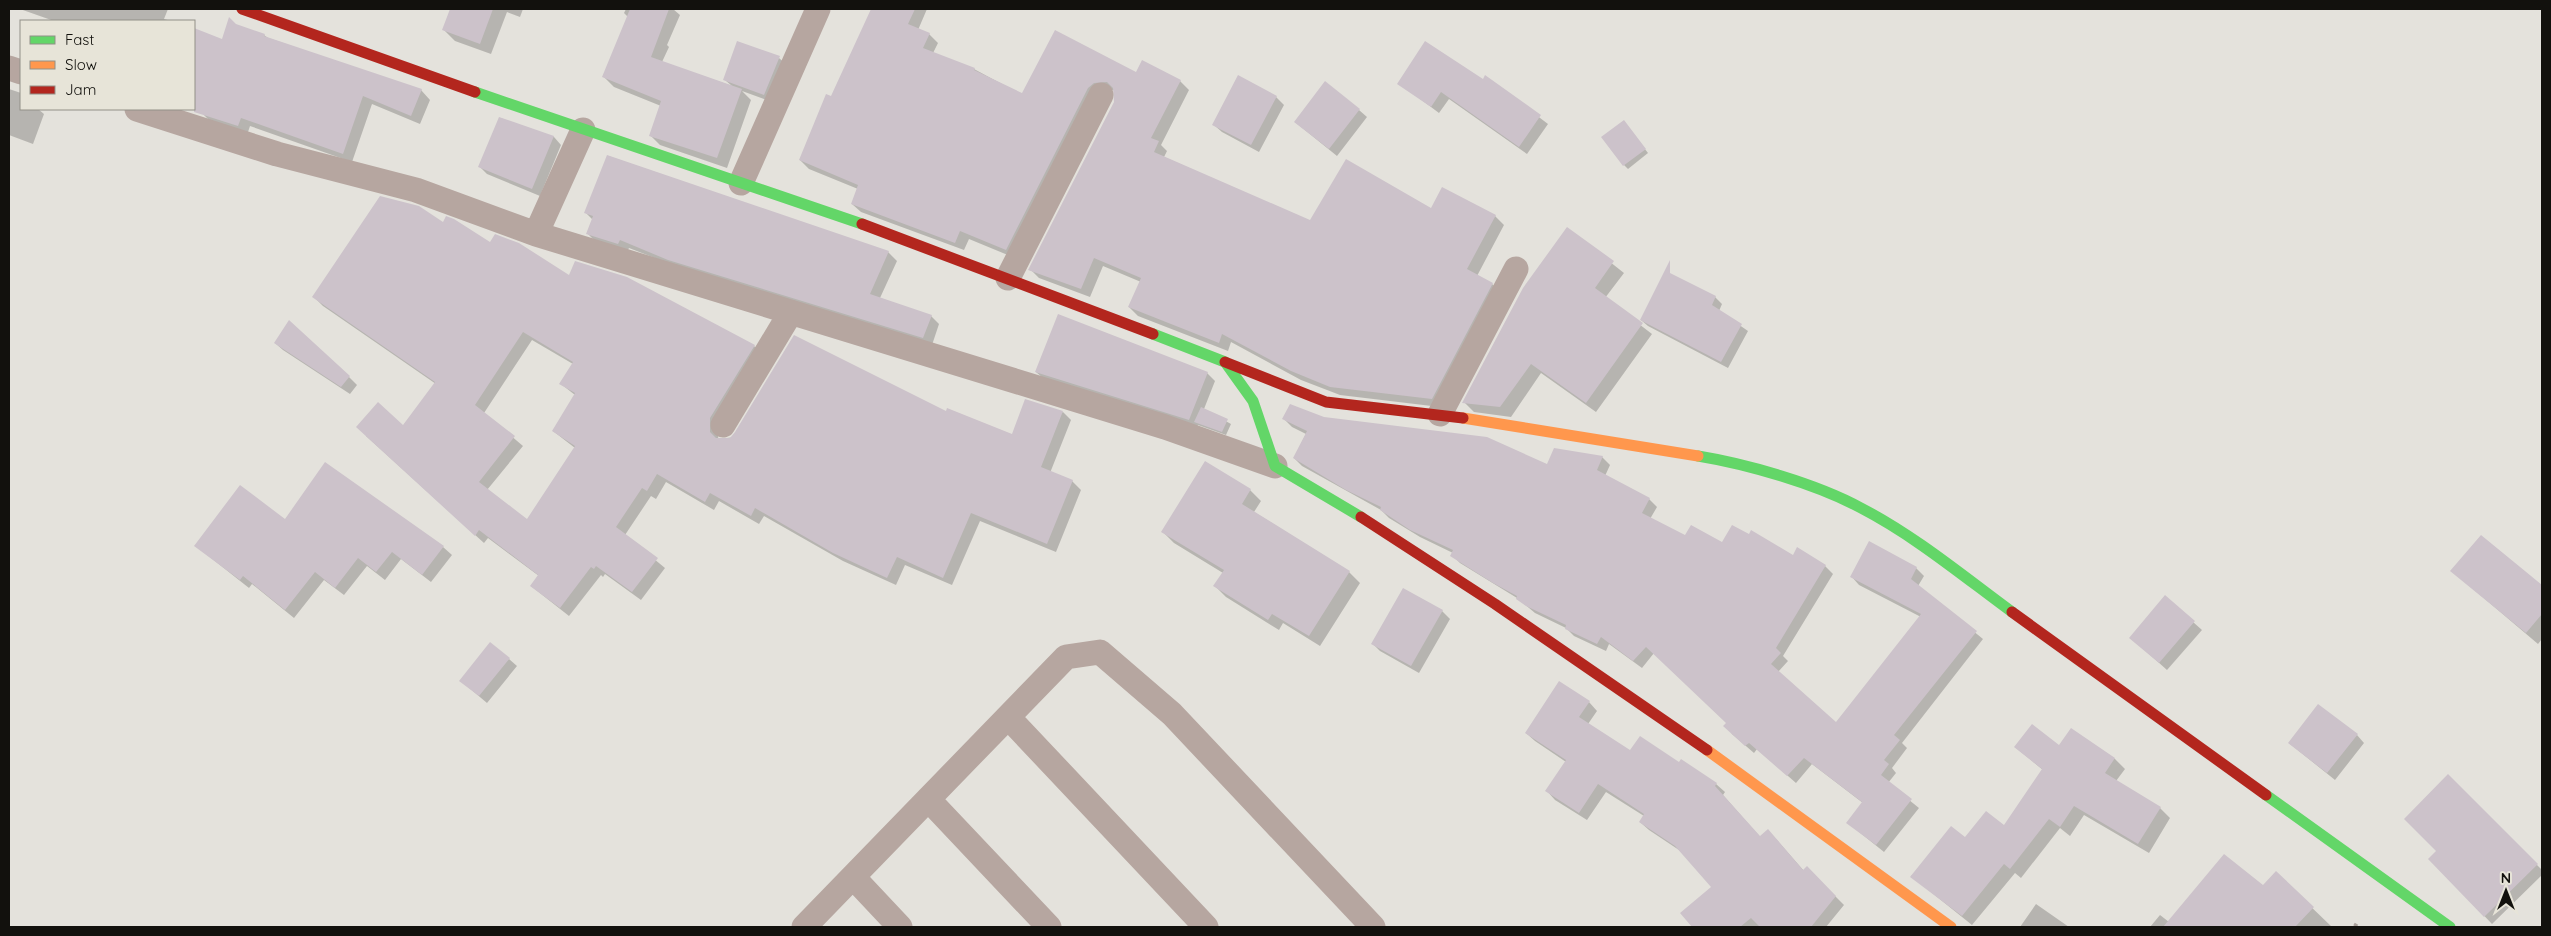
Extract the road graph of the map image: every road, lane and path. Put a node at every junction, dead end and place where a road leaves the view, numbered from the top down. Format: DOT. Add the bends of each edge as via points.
graph roads {
  1 [pos="242,9"];
  2 [pos="818,9"];
  3 [pos="1101,95"];
  4 [pos="139,110"];
  5 [pos="583,130"];
  6 [pos="741,183"];
  7 [pos="536,234"];
  8 [pos="1516,269"];
  9 [pos="1008,278"];
  10 [pos="791,312"];
  11 [pos="1225,362"];
  12 [pos="1440,414"];
  13 [pos="723,425"];
  14 [pos="1276,466"];
  15 [pos="1008,717"];
  16 [pos="928,799"];
  17 [pos="853,877"];
  18 [pos="2354,924"];
  19 [pos="804,927"];
  20 [pos="900,927"];
  21 [pos="1049,927"];
  22 [pos="1206,927"];
  23 [pos="1373,927"];
  24 [pos="1951,927"];
  25 [pos="2359,927"];
  26 [pos="2450,927"];
  1 -- 5 [label="street"];
  2 -- 6 [label="street"];
  3 -- 9 [label="street"];
  4 -- 7 [label="street" via="277,154 416,190"];
  5 -- 6 [label="street"];
  5 -- 7 [label="street"];
  6 -- 9 [label="street"];
  7 -- 10 [label="street"];
  8 -- 12 [label="street"];
  9 -- 11 [label="street"];
  10 -- 13 [label="street"];
  10 -- 14 [label="street" via="1165,427"];
  11 -- 12 [label="street" via="1326,402"];
  11 -- 14 [label="street" via="1253,401"];
  12 -- 26 [label="street" via="1722,460 1804,484 1862,508 1897,529"];
  14 -- 24 [label="street" via="1374,524 1506,610 1771,794"];
  15 -- 16 [label="street"];
  15 -- 22 [label="street"];
  15 -- 23 [label="street" via="1066,657 1100,652 1172,714"];
  16 -- 17 [label="street"];
  16 -- 21 [label="street"];
  17 -- 19 [label="street"];
  17 -- 20 [label="street"];
  18 -- 25 [label="path"];
}
